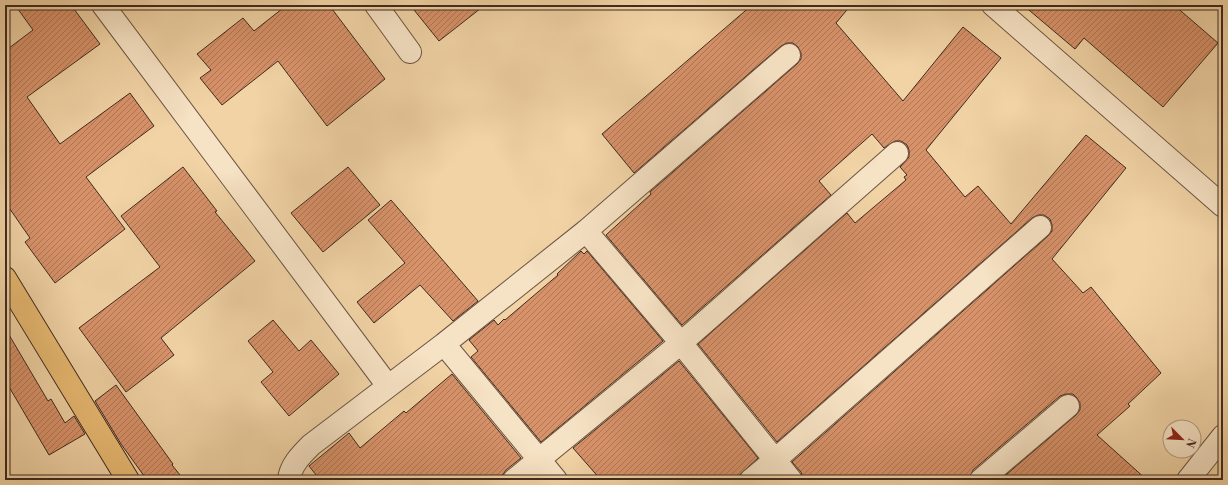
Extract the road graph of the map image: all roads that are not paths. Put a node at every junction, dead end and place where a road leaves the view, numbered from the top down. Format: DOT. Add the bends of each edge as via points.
graph roads {
  1 [pos="103,5"];
  2 [pos="376,5"];
  3 [pos="993,5"];
  4 [pos="410,52"];
  5 [pos="789,55"];
  6 [pos="898,153"];
  7 [pos="1223,206"];
  8 [pos="1040,227"];
  9 [pos="586,230"];
  10 [pos="5,278"];
  11 [pos="681,343"];
  12 [pos="444,344"];
  13 [pos="388,386"];
  14 [pos="1068,406"];
  15 [pos="1223,436"];
  16 [pos="539,458"];
  17 [pos="775,460"];
  18 [pos="128,480"];
  19 [pos="289,480"];
  20 [pos="514,480"];
  21 [pos="556,480"];
  22 [pos="751,480"];
  23 [pos="791,480"];
  24 [pos="981,480"];
  25 [pos="1188,480"];
  1 -- 13 [label="street"];
  2 -- 4 [label="street"];
  3 -- 7 [label="street"];
  5 -- 9 [label="street"];
  6 -- 11 [label="street"];
  8 -- 17 [label="street"];
  9 -- 11 [label="street"];
  9 -- 12 [label="street"];
  10 -- 18 [label="main road"];
  11 -- 16 [label="street"];
  11 -- 17 [label="street"];
  12 -- 13 [label="street"];
  12 -- 16 [label="street"];
  13 -- 19 [label="street" via="311,445 298,459"];
  14 -- 24 [label="street"];
  15 -- 25 [label="street"];
  16 -- 20 [label="street"];
  16 -- 21 [label="street"];
  17 -- 22 [label="street"];
  17 -- 23 [label="street"];
}
